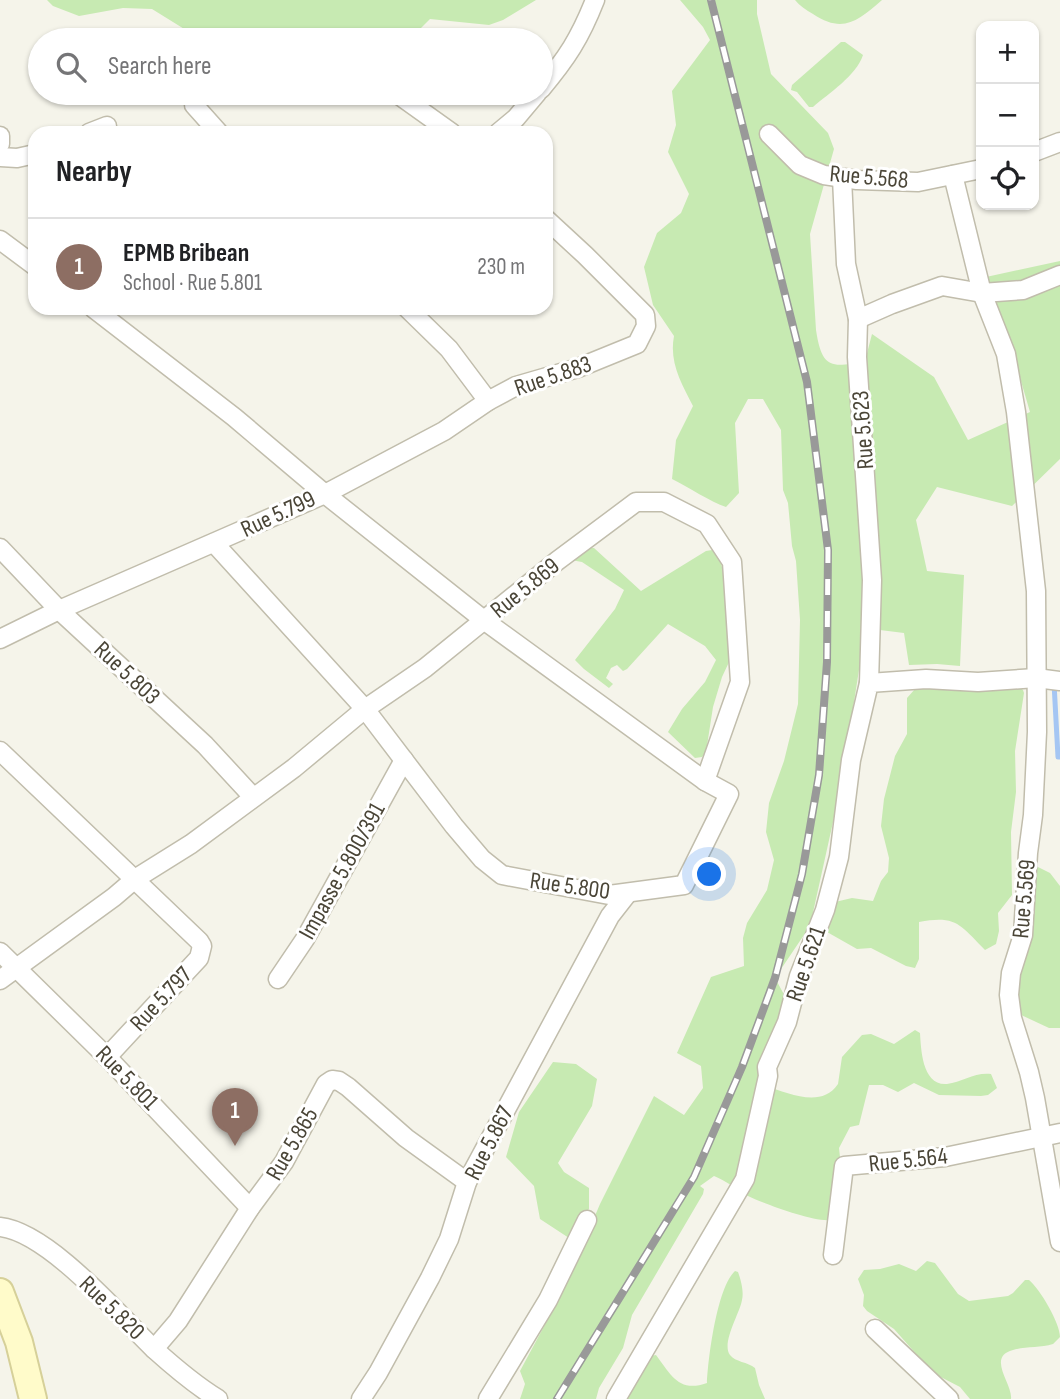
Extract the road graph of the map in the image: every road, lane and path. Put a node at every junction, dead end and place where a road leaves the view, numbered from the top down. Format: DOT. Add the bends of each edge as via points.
graph roads {
  1 [pos="595,0"];
  2 [pos="553,74"];
  3 [pos="194,105"];
  4 [pos="413,105"];
  5 [pos="527,105"];
  6 [pos="213,126"];
  7 [pos="442,126"];
  8 [pos="506,126"];
  9 [pos="769,134"];
  10 [pos="0,136"];
  11 [pos="1060,142"];
  12 [pos="0,144"];
  13 [pos="1039,150"];
  14 [pos="28,156"];
  15 [pos="0,157"];
  16 [pos="976,170"];
  17 [pos="953,175"];
  18 [pos="842,178"];
  19 [pos="553,226"];
  20 [pos="0,240"];
  21 [pos="28,261"];
  22 [pos="1060,275"];
  23 [pos="982,293"];
  24 [pos="102,315"];
  25 [pos="414,315"];
  26 [pos="858,319"];
  27 [pos="488,401"];
  28 [pos="325,494"];
  29 [pos="214,543"];
  30 [pos="0,548"];
  31 [pos="59,610"];
  32 [pos="485,621"];
  33 [pos="0,639"];
  34 [pos="1036,678"];
  35 [pos="1060,681"];
  36 [pos="869,683"];
  37 [pos="365,709"];
  38 [pos="0,751"];
  39 [pos="404,760"];
  40 [pos="705,781"];
  41 [pos="253,797"];
  42 [pos="135,878"];
  43 [pos="628,893"];
  44 [pos="0,952"];
  45 [pos="16,967"];
  46 [pos="278,979"];
  47 [pos="0,980"];
  48 [pos="107,1057"];
  49 [pos="1060,1133"];
  50 [pos="1042,1138"];
  51 [pos="467,1182"];
  52 [pos="250,1208"];
  53 [pos="586,1220"];
  54 [pos="0,1227"];
  55 [pos="1060,1242"];
  56 [pos="833,1255"];
  57 [pos="1,1299"];
  58 [pos="875,1329"];
  59 [pos="154,1349"];
  60 [pos="33,1399"];
  61 [pos="218,1399"];
  62 [pos="361,1399"];
  63 [pos="488,1399"];
  64 [pos="616,1399"];
  65 [pos="949,1399"];
  1 -- 2 [label="street" via="583,31"];
  3 -- 6 [label="street"];
  4 -- 7 [label="street"];
  5 -- 8 [label="street"];
  9 -- 18 [label="street, Rue 5.568" via="800,165"];
  10 -- 12 [label="street"];
  11 -- 13 [label="street"];
  14 -- 15 [label="street"];
  16 -- 17 [label="street, Rue 5.568"];
  17 -- 18 [label="street, Rue 5.568" via="918,182"];
  17 -- 23 [label="street, Rue 5.569"];
  18 -- 26 [label="street, Rue 5.623" via="846,264"];
  19 -- 27 [label="street, Rue 5.883" via="645,315 646,326 637,344 516,386"];
  20 -- 21 [label="street"];
  22 -- 23 [label="street" via="1023,290"];
  23 -- 26 [label="street" via="942,286"];
  23 -- 34 [label="street, Rue 5.569" via="1006,354 1016,412 1036,591"];
  24 -- 28 [label="street, Rue 5.799"];
  25 -- 27 [label="street" via="449,349"];
  26 -- 36 [label="street, Rue 5.623" via="872,580"];
  27 -- 28 [label="street, Rue 5.883" via="444,431"];
  28 -- 29 [label="street, Rue 5.799"];
  28 -- 32 [label="street, Rue 5.800"];
  29 -- 31 [label="street, Rue 5.799"];
  29 -- 37 [label="street, Rue 5.800"];
  30 -- 31 [label="street, Rue 5.803"];
  31 -- 33 [label="street, Rue 5.799"];
  31 -- 41 [label="street, Rue 5.803" via="205,745"];
  32 -- 37 [label="street, Rue 5.869"];
  32 -- 40 [label="street, Rue 5.800"];
  32 -- 40 [label="street, Rue 5.869" via="636,502 664,502 707,524 732,562 740,682"];
  34 -- 35 [label="street"];
  34 -- 36 [label="street"];
  34 -- 50 [label="street, Rue 5.569" via="1037,732 1023,935 1009,995"];
  36 -- 64 [label="street, Rue 5.621" via="851,760 839,857 787,1022 767,1068 745,1179"];
  37 -- 39 [label="street, Rue 5.800"];
  37 -- 41 [label="street, Rue 5.869"];
  38 -- 42 [label="street, Rue 5.797"];
  39 -- 43 [label="street, Rue 5.800" via="482,859 502,875 609,895"];
  39 -- 46 [label="street, Impasse 5.800/391"];
  40 -- 43 [label="street, Rue 5.800" via="729,794 684,885"];
  41 -- 42 [label="street, Rue 5.869" via="191,844"];
  42 -- 45 [label="street"];
  42 -- 48 [label="street, Rue 5.797" via="199,940 201,953"];
  43 -- 51 [label="street, Rue 5.867" via="610,916"];
  44 -- 45 [label="street, Rue 5.801"];
  45 -- 47 [label="street"];
  45 -- 48 [label="street, Rue 5.801"];
  48 -- 52 [label="street, Rue 5.801"];
  49 -- 50 [label="street, Rue 5.564"];
  50 -- 55 [label="street, Rue 5.569"];
  50 -- 56 [label="street, Rue 5.564" via="945,1157 844,1166"];
  51 -- 52 [label="street, Rue 5.865" via="406,1138 348,1087 332,1080 284,1162"];
  51 -- 62 [label="street, Rue 5.867" via="449,1239 430,1278"];
  52 -- 59 [label="street, Rue 5.865" via="178,1321"];
  53 -- 63 [label="street" via="548,1300"];
  54 -- 59 [label="street, Rue 5.820" via="40,1243 108,1300"];
  57 -- 60 [label="main road" via="19,1342"];
  58 -- 65 [label="street"];
  59 -- 61 [label="street, Rue 5.820"];
}
